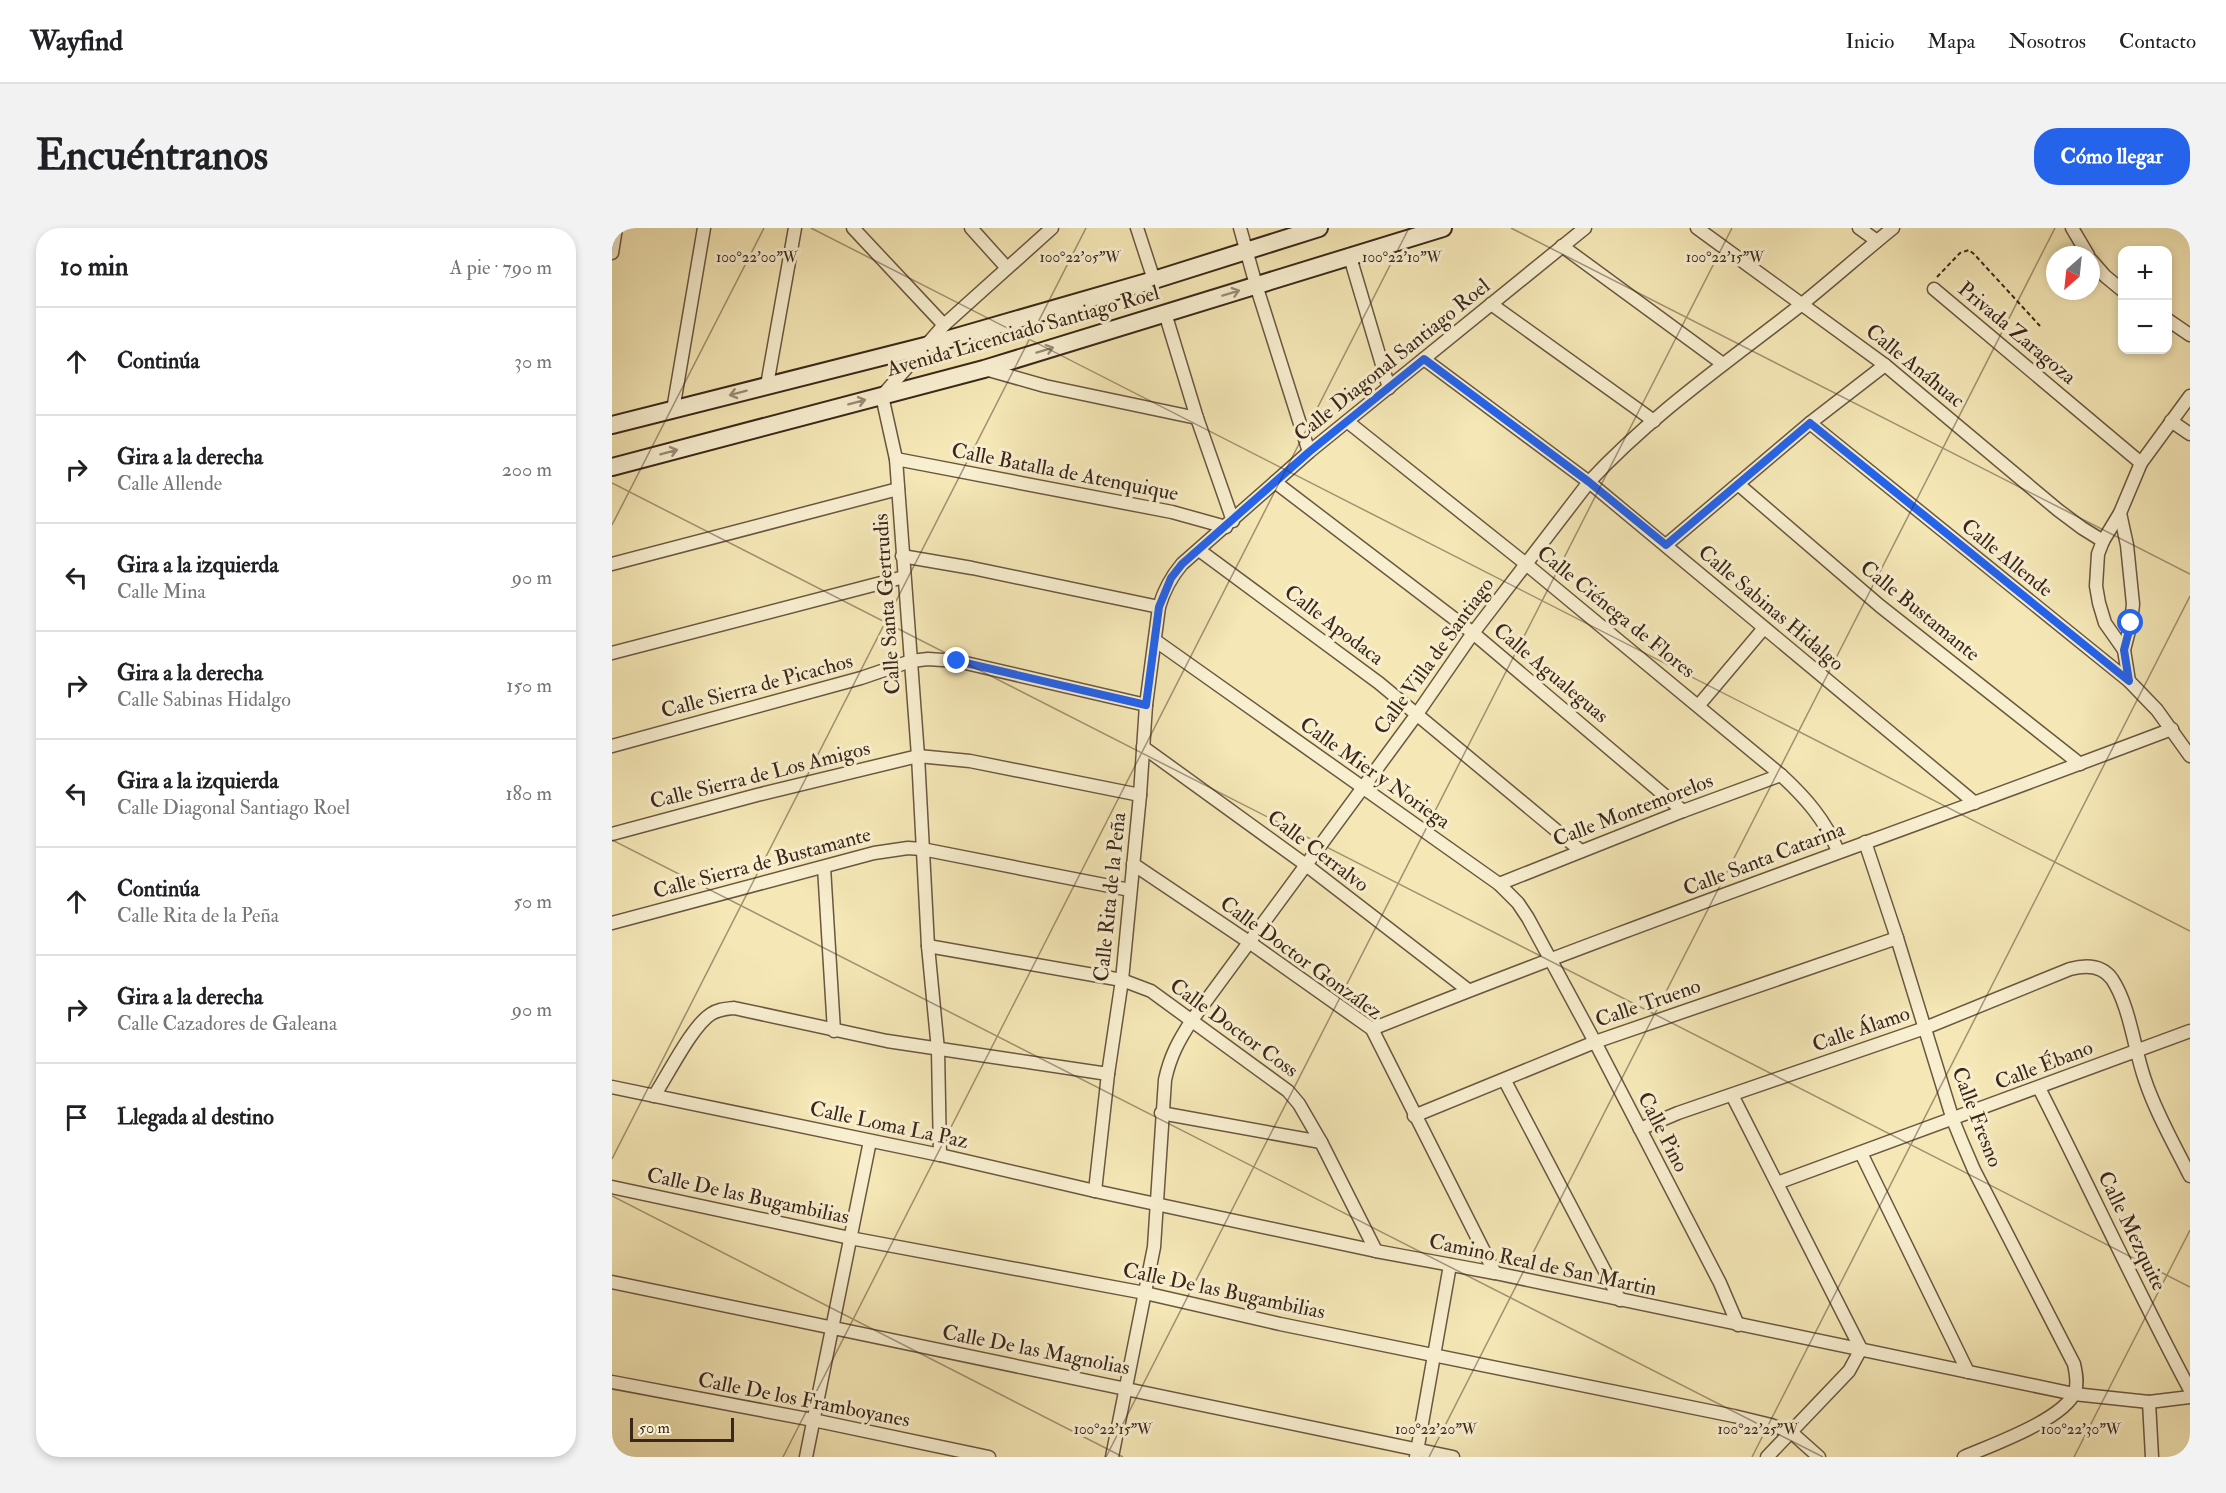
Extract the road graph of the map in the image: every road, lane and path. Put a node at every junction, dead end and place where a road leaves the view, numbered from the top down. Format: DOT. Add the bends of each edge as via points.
graph roads {
  1 [pos="616,228"];
  2 [pos="704,228"];
  3 [pos="795,228"];
  4 [pos="853,228"];
  5 [pos="971,228"];
  6 [pos="1052,228"];
  7 [pos="1137,228"];
  8 [pos="1240,228"];
  9 [pos="1319,228"];
  10 [pos="1443,228"];
  11 [pos="1585,228"];
  12 [pos="1697,228"];
  13 [pos="1859,228"];
  14 [pos="1893,228"];
  15 [pos="2072,228"];
  16 [pos="1877,241"];
  17 [pos="1562,246"];
  18 [pos="2083,246"];
  19 [pos="1247,250"];
  20 [pos="612,253"];
  21 [pos="1350,257"];
  22 [pos="1007,268"];
  23 [pos="2100,270"];
  24 [pos="1154,280"];
  25 [pos="1256,285"];
  26 [pos="2118,287"];
  27 [pos="1934,289"];
  28 [pos="1802,303"];
  29 [pos="1491,304"];
  30 [pos="1165,313"];
  31 [pos="2172,323"];
  32 [pos="944,325"];
  33 [pos="2040,326"];
  34 [pos="2190,335"];
  35 [pos="925,346"];
  36 [pos="1424,359"];
  37 [pos="1723,364"];
  38 [pos="1885,365"];
  39 [pos="984,369"];
  40 [pos="767,385"];
  41 [pos="1389,388"];
  42 [pos="882,396"];
  43 [pos="2190,396"];
  44 [pos="673,410"];
  45 [pos="1197,418"];
  46 [pos="1654,421"];
  47 [pos="2171,421"];
  48 [pos="1348,422"];
  49 [pos="1810,423"];
  50 [pos="612,425"];
  51 [pos="2190,434"];
  52 [pos="1309,452"];
  53 [pos="896,459"];
  54 [pos="2141,463"];
  55 [pos="612,467"];
  56 [pos="1275,482"];
  57 [pos="1589,482"];
  58 [pos="1738,484"];
  59 [pos="898,489"];
  60 [pos="2120,513"];
  61 [pos="1229,524"];
  62 [pos="2103,541"];
  63 [pos="1666,545"];
  64 [pos="1199,550"];
  65 [pos="902,556"];
  66 [pos="612,564"];
  67 [pos="1526,564"];
  68 [pos="904,577"];
  69 [pos="1159,607"];
  70 [pos="1764,628"];
  71 [pos="1473,633"];
  72 [pos="1156,641"];
  73 [pos="2124,650"];
  74 [pos="612,653"];
  75 [pos="911,661"];
  76 [pos="2129,681"];
  77 [pos="1146,705"];
  78 [pos="1699,705"];
  79 [pos="1417,714"];
  80 [pos="2172,729"];
  81 [pos="612,746"];
  82 [pos="1143,747"];
  83 [pos="918,756"];
  84 [pos="2190,756"];
  85 [pos="2080,764"];
  86 [pos="1781,775"];
  87 [pos="1362,788"];
  88 [pos="1140,795"];
  89 [pos="1975,803"];
  90 [pos="1683,811"];
  91 [pos="612,834"];
  92 [pos="1865,842"];
  93 [pos="922,849"];
  94 [pos="1581,850"];
  95 [pos="1838,851"];
  96 [pos="1133,864"];
  97 [pos="1306,865"];
  98 [pos="824,867"];
  99 [pos="1499,884"];
  100 [pos="1130,890"];
  101 [pos="612,923"];
  102 [pos="1898,938"];
  103 [pos="1249,942"];
  104 [pos="928,946"];
  105 [pos="1551,958"];
  106 [pos="1122,980"];
  107 [pos="1468,990"];
  108 [pos="1192,1020"];
  109 [pos="1925,1028"];
  110 [pos="1372,1029"];
  111 [pos="834,1031"];
  112 [pos="2190,1031"];
  113 [pos="1595,1042"];
  114 [pos="938,1050"];
  115 [pos="2136,1051"];
  116 [pos="1108,1074"];
  117 [pos="1505,1081"];
  118 [pos="612,1088"];
  119 [pos="2039,1088"];
  120 [pos="1732,1095"];
  121 [pos="654,1096"];
  122 [pos="1161,1113"];
  123 [pos="1414,1116"];
  124 [pos="1953,1120"];
  125 [pos="1640,1130"];
  126 [pos="870,1141"];
  127 [pos="1321,1142"];
  128 [pos="1861,1154"];
  129 [pos="940,1155"];
  130 [pos="2190,1176"];
  131 [pos="1777,1184"];
  132 [pos="612,1187"];
  133 [pos="1095,1191"];
  134 [pos="1156,1205"];
  135 [pos="850,1238"];
  136 [pos="1376,1251"];
  137 [pos="1450,1265"];
  138 [pos="1495,1273"];
  139 [pos="612,1282"];
  140 [pos="1145,1293"];
  141 [pos="1620,1300"];
  142 [pos="1738,1325"];
  143 [pos="831,1327"];
  144 [pos="1861,1349"];
  145 [pos="1435,1354"];
  146 [pos="1968,1372"];
  147 [pos="612,1382"];
  148 [pos="1127,1388"];
  149 [pos="2190,1390"];
  150 [pos="2074,1394"];
  151 [pos="2190,1397"];
  152 [pos="2149,1402"];
  153 [pos="813,1420"];
  154 [pos="1792,1433"];
  155 [pos="1417,1454"];
  156 [pos="806,1457"];
  157 [pos="988,1457"];
  158 [pos="1112,1457"];
  159 [pos="1453,1457"];
  160 [pos="1767,1457"];
  161 [pos="1819,1457"];
  162 [pos="1964,1457"];
  163 [pos="2152,1457"];
  1 -- 20 [label="street"];
  2 -- 44 [label="street"];
  3 -- 40 [label="street"];
  4 -- 32 [label="street"];
  5 -- 22 [label="street"];
  6 -- 22 [label="street"];
  7 -- 24 [label="street"];
  8 -- 19 [label="street"];
  9 -- 19 [label="street, Avenida Licenciado Santiago Roel"];
  10 -- 21 [label="street, Avenida Licenciado Santiago Roel"];
  11 -- 17 [label="street, Calle Diagonal Santiago Roel"];
  12 -- 28 [label="street, Calle Anáhuac"];
  13 -- 16 [label="street"];
  14 -- 16 [label="street, Calle Villa de Santiago"];
  15 -- 18 [label="street"];
  16 -- 28 [label="street, Calle Villa de Santiago"];
  17 -- 29 [label="street, Calle Diagonal Santiago Roel"];
  17 -- 37 [label="street"];
  19 -- 24 [label="street, Avenida Licenciado Santiago Roel"];
  19 -- 25 [label="street"];
  21 -- 25 [label="street, Avenida Licenciado Santiago Roel"];
  21 -- 41 [label="street"];
  22 -- 32 [label="street"];
  23 -- 26 [label="street"];
  24 -- 35 [label="street, Avenida Licenciado Santiago Roel"];
  30 -- 25 [label="street, Avenida Licenciado Santiago Roel, one-way"];
  25 -- 52 [label="street"];
  27 -- 33 [label="path, Privada Zaragoza" via="1940,274 1960,253 1969,250"];
  27 -- 54 [label="street, Privada Zaragoza"];
  28 -- 37 [label="street, Calle Villa de Santiago"];
  28 -- 38 [label="street, Calle Anáhuac"];
  29 -- 36 [label="street, Calle Diagonal Santiago Roel"];
  29 -- 46 [label="street"];
  39 -- 30 [label="street, Avenida Licenciado Santiago Roel, one-way"];
  30 -- 45 [label="street"];
  31 -- 34 [label="street"];
  32 -- 35 [label="street"];
  35 -- 40 [label="street, Avenida Licenciado Santiago Roel"];
  35 -- 42 [label="street"];
  36 -- 41 [label="street, Calle Diagonal Santiago Roel"];
  36 -- 57 [label="street, Calle Sabinas Hidalgo"];
  37 -- 46 [label="street, Calle Villa de Santiago"];
  38 -- 49 [label="street"];
  38 -- 62 [label="street, Calle Anáhuac" via="2058,510"];
  39 -- 42 [label="street, Avenida Licenciado Santiago Roel"];
  39 -- 45 [label="street"];
  40 -- 44 [label="street, Avenida Licenciado Santiago Roel, one-way"];
  41 -- 48 [label="street, Calle Diagonal Santiago Roel"];
  42 -- 53 [label="street, Calle Santa Gertrudis"];
  55 -- 42 [label="street, Avenida Licenciado Santiago Roel, one-way"];
  43 -- 47 [label="street"];
  44 -- 50 [label="street, Avenida Licenciado Santiago Roel"];
  45 -- 61 [label="street"];
  46 -- 57 [label="street, Calle Villa de Santiago"];
  47 -- 51 [label="street"];
  47 -- 54 [label="street"];
  48 -- 52 [label="street, Calle Diagonal Santiago Roel"];
  48 -- 67 [label="street, Calle Ciénega de Flores"];
  49 -- 58 [label="street"];
  49 -- 76 [label="street, Calle Allende"];
  52 -- 56 [label="street, Calle Diagonal Santiago Roel"];
  53 -- 59 [label="street, Calle Santa Gertrudis"];
  53 -- 61 [label="street, Calle Batalla de Atenquique"];
  54 -- 60 [label="street"];
  56 -- 61 [label="street, Calle Diagonal Santiago Roel"];
  56 -- 71 [label="street, Calle Agualeguas"];
  57 -- 63 [label="street, Calle Sabinas Hidalgo"];
  57 -- 67 [label="street, Calle Villa de Santiago"];
  58 -- 63 [label="street"];
  58 -- 85 [label="street, Calle Bustamante" via="1880,606"];
  59 -- 65 [label="street, Calle Santa Gertrudis"];
  59 -- 66 [label="street"];
  60 -- 62 [label="street"];
  60 -- 73 [label="street" via="2133,604"];
  61 -- 64 [label="street, Calle Diagonal Santiago Roel"];
  62 -- 73 [label="street" via="2096,568 2099,603 2105,623"];
  63 -- 70 [label="street, Calle Sabinas Hidalgo"];
  64 -- 69 [label="street, Calle Diagonal Santiago Roel" via="1171,578"];
  64 -- 79 [label="street, Calle Apodaca"];
  65 -- 68 [label="street, Calle Santa Gertrudis"];
  65 -- 69 [label="street"];
  67 -- 71 [label="street, Calle Villa de Santiago"];
  67 -- 78 [label="street, Calle Ciénega de Flores"];
  68 -- 74 [label="street"];
  68 -- 75 [label="street, Calle Santa Gertrudis"];
  69 -- 72 [label="street, Calle Rita de la Peña"];
  70 -- 78 [label="street"];
  70 -- 89 [label="street, Calle Sabinas Hidalgo"];
  71 -- 79 [label="street, Calle Villa de Santiago"];
  71 -- 90 [label="street, Calle Agualeguas"];
  72 -- 77 [label="street, Calle Rita de la Peña"];
  72 -- 87 [label="street, Calle Mier y Noriega"];
  73 -- 76 [label="street"];
  75 -- 77 [label="street, Calle Sierra de Picachos" via="957,661"];
  75 -- 81 [label="street, Calle Sierra de Picachos"];
  75 -- 83 [label="street, Calle Santa Gertrudis"];
  76 -- 80 [label="street, Calle Allende"];
  77 -- 82 [label="street, Calle Rita de la Peña"];
  78 -- 86 [label="street, Calle Ciénega de Flores"];
  79 -- 87 [label="street, Calle Villa de Santiago"];
  79 -- 94 [label="street, Calle Apodaca"];
  80 -- 84 [label="street"];
  80 -- 85 [label="street, Calle Santa Catarina"];
  82 -- 88 [label="street, Calle Rita de la Peña"];
  82 -- 97 [label="street, Calle Cerralvo"];
  83 -- 88 [label="street, Calle Sierra de Los Amigos" via="970,761"];
  83 -- 91 [label="street, Calle Sierra de Los Amigos"];
  83 -- 93 [label="street, Calle Santa Gertrudis"];
  85 -- 89 [label="street, Calle Santa Catarina"];
  86 -- 90 [label="street, Calle Montemorelos"];
  86 -- 95 [label="street, Calle Ciénega de Flores" via="1820,816"];
  87 -- 97 [label="street, Calle Villa de Santiago"];
  87 -- 99 [label="street, Calle Mier y Noriega"];
  88 -- 96 [label="street, Calle Rita de la Peña"];
  89 -- 92 [label="street, Calle Santa Catarina"];
  90 -- 94 [label="street, Calle Montemorelos"];
  92 -- 95 [label="street, Calle Santa Catarina"];
  92 -- 102 [label="street, Calle Fresno"];
  93 -- 98 [label="street, Calle Sierra de Bustamante" via="892,849"];
  93 -- 100 [label="street, Calle Sierra de Bustamante"];
  93 -- 104 [label="street, Calle Santa Gertrudis"];
  94 -- 99 [label="street, Calle Montemorelos"];
  95 -- 105 [label="street, Calle Santa Catarina"];
  96 -- 100 [label="street, Calle Rita de la Peña"];
  96 -- 103 [label="street, Calle Doctor González"];
  97 -- 103 [label="street, Calle Villa de Santiago"];
  97 -- 107 [label="street, Calle Cerralvo"];
  98 -- 101 [label="street, Calle Sierra de Bustamante"];
  98 -- 111 [label="street"];
  99 -- 105 [label="street, Calle Mier y Noriega" via="1518,903"];
  100 -- 106 [label="street, Calle Rita de la Peña"];
  102 -- 109 [label="street, Calle Fresno"];
  102 -- 113 [label="street, Calle Trueno"];
  103 -- 108 [label="street, Calle Villa de Santiago"];
  103 -- 110 [label="street, Calle Doctor González"];
  104 -- 106 [label="street, Calle Doctor Coss"];
  104 -- 114 [label="street, Calle Santa Gertrudis"];
  105 -- 107 [label="street, Calle Santa Catarina"];
  105 -- 113 [label="street, Calle Pino"];
  106 -- 108 [label="street, Calle Doctor Coss" via="1151,991"];
  106 -- 116 [label="street, Calle Rita de la Peña"];
  107 -- 110 [label="street, Calle Santa Catarina"];
  108 -- 122 [label="street, Calle Villa de Santiago" via="1169,1061"];
  108 -- 127 [label="street, Calle Doctor Coss" via="1288,1091"];
  109 -- 115 [label="street, Calle Álamo" via="2070,969 2094,967 2111,979 2121,997"];
  109 -- 120 [label="street, Calle Álamo"];
  109 -- 124 [label="street, Calle Fresno"];
  110 -- 123 [label="street, Calle Doctor González"];
  111 -- 114 [label="street"];
  111 -- 121 [label="street" via="734,1008 721,1009 697,1027"];
  112 -- 115 [label="street, Calle Ébano"];
  113 -- 117 [label="street, Calle Trueno"];
  113 -- 125 [label="street, Calle Pino"];
  114 -- 116 [label="street"];
  114 -- 129 [label="street, Calle Santa Gertrudis"];
  115 -- 119 [label="street, Calle Ébano"];
  115 -- 130 [label="street" via="2153,1102"];
  116 -- 133 [label="street, Calle Rita de la Peña"];
  117 -- 123 [label="street, Calle Trueno"];
  117 -- 141 [label="street"];
  118 -- 121 [label="street, Calle Loma La Paz"];
  119 -- 124 [label="street, Calle Ébano"];
  119 -- 149 [label="street, Calle Mezquite"];
  120 -- 125 [label="street, Calle Álamo"];
  120 -- 131 [label="street"];
  121 -- 126 [label="street, Calle Loma La Paz"];
  122 -- 127 [label="street"];
  122 -- 134 [label="street, Calle Villa de Santiago"];
  123 -- 138 [label="street, Calle Doctor González"];
  124 -- 128 [label="street, Calle Ébano"];
  124 -- 150 [label="street, Calle Fresno" via="1974,1170 2074,1364"];
  125 -- 142 [label="street, Calle Pino"];
  126 -- 129 [label="street, Calle Loma La Paz"];
  126 -- 135 [label="street"];
  127 -- 136 [label="street, Calle Doctor Coss"];
  128 -- 131 [label="street, Calle Ébano"];
  128 -- 146 [label="street"];
  129 -- 133 [label="street, Calle Loma La Paz"];
  131 -- 144 [label="street"];
  132 -- 135 [label="street, Calle De las Bugambilias"];
  133 -- 134 [label="street, Calle Loma La Paz"];
  134 -- 136 [label="street, Camino Real de San Martin"];
  134 -- 140 [label="street, Calle Villa de Santiago" via="1154,1247"];
  135 -- 140 [label="street, Calle De las Bugambilias"];
  135 -- 143 [label="street"];
  136 -- 137 [label="street, Camino Real de San Martin"];
  137 -- 138 [label="street, Camino Real de San Martin"];
  137 -- 145 [label="street"];
  138 -- 141 [label="street, Camino Real de San Martin"];
  139 -- 143 [label="street, Calle De las Magnolias"];
  140 -- 145 [label="street, Calle De las Bugambilias"];
  140 -- 148 [label="street, Calle Villa de Santiago"];
  141 -- 142 [label="street, Camino Real de San Martin"];
  142 -- 144 [label="street, Camino Real de San Martin"];
  143 -- 148 [label="street, Calle De las Magnolias"];
  143 -- 153 [label="street"];
  144 -- 146 [label="street, Camino Real de San Martin"];
  144 -- 154 [label="street" via="1849,1371"];
  145 -- 154 [label="street, Calle De las Bugambilias" via="1734,1416"];
  145 -- 155 [label="street"];
  146 -- 150 [label="street"];
  147 -- 153 [label="street, Calle De los Framboyanes"];
  148 -- 155 [label="street, Calle De las Magnolias"];
  148 -- 158 [label="street, Calle Villa de Santiago"];
  150 -- 152 [label="street"];
  150 -- 162 [label="street" via="2046,1419"];
  151 -- 152 [label="street"];
  152 -- 163 [label="street"];
  153 -- 156 [label="street"];
  153 -- 157 [label="street, Calle De los Framboyanes"];
  154 -- 160 [label="street"];
  154 -- 161 [label="street, Calle De las Bugambilias"];
  155 -- 159 [label="street, Calle De las Magnolias"];
}
